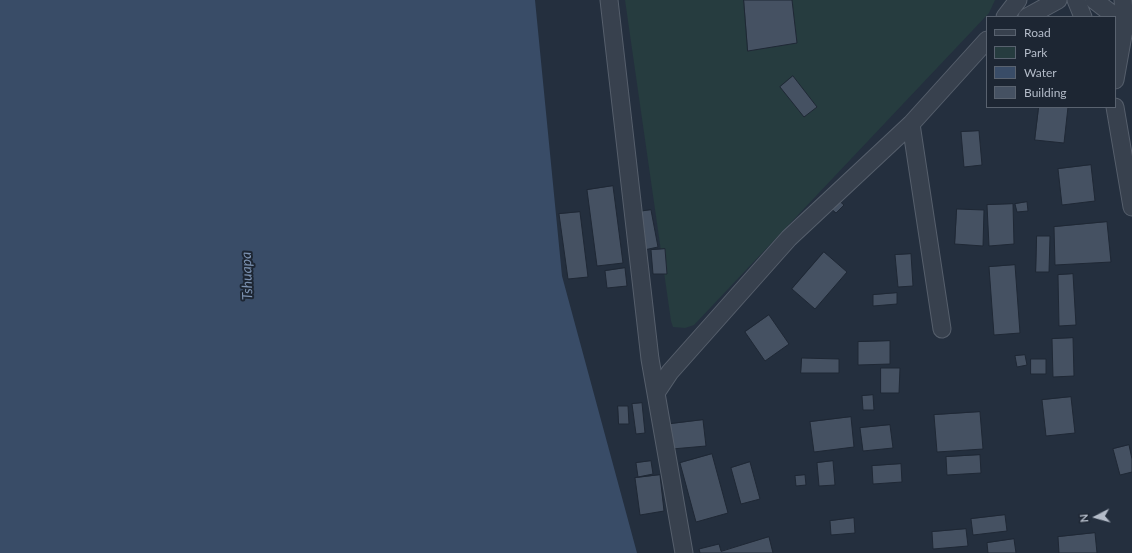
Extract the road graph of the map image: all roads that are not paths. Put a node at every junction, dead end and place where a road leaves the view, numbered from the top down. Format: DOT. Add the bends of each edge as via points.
graph roads {
  1 [pos="609,0"];
  2 [pos="1018,0"];
  3 [pos="1058,0"];
  4 [pos="1076,0"];
  5 [pos="1094,0"];
  6 [pos="1124,0"];
  7 [pos="1006,16"];
  8 [pos="1029,16"];
  9 [pos="1083,16"];
  10 [pos="1116,16"];
  11 [pos="1116,16"];
  12 [pos="1128,25"];
  13 [pos="986,41"];
  14 [pos="1116,76"];
  15 [pos="1115,108"];
  16 [pos="910,124"];
  17 [pos="1132,207"];
  18 [pos="942,329"];
  19 [pos="656,393"];
  20 [pos="684,553"];
  1 -- 19 [label="street"];
  2 -- 7 [label="street"];
  3 -- 8 [label="street"];
  4 -- 9 [label="street"];
  5 -- 10 [label="street"];
  6 -- 12 [label="street"];
  11 -- 12 [label="street"];
  12 -- 14 [label="street"];
  13 -- 16 [label="street"];
  15 -- 17 [label="street"];
  16 -- 18 [label="street"];
  16 -- 19 [label="street" via="789,238 670,372"];
  19 -- 20 [label="street"];
}
